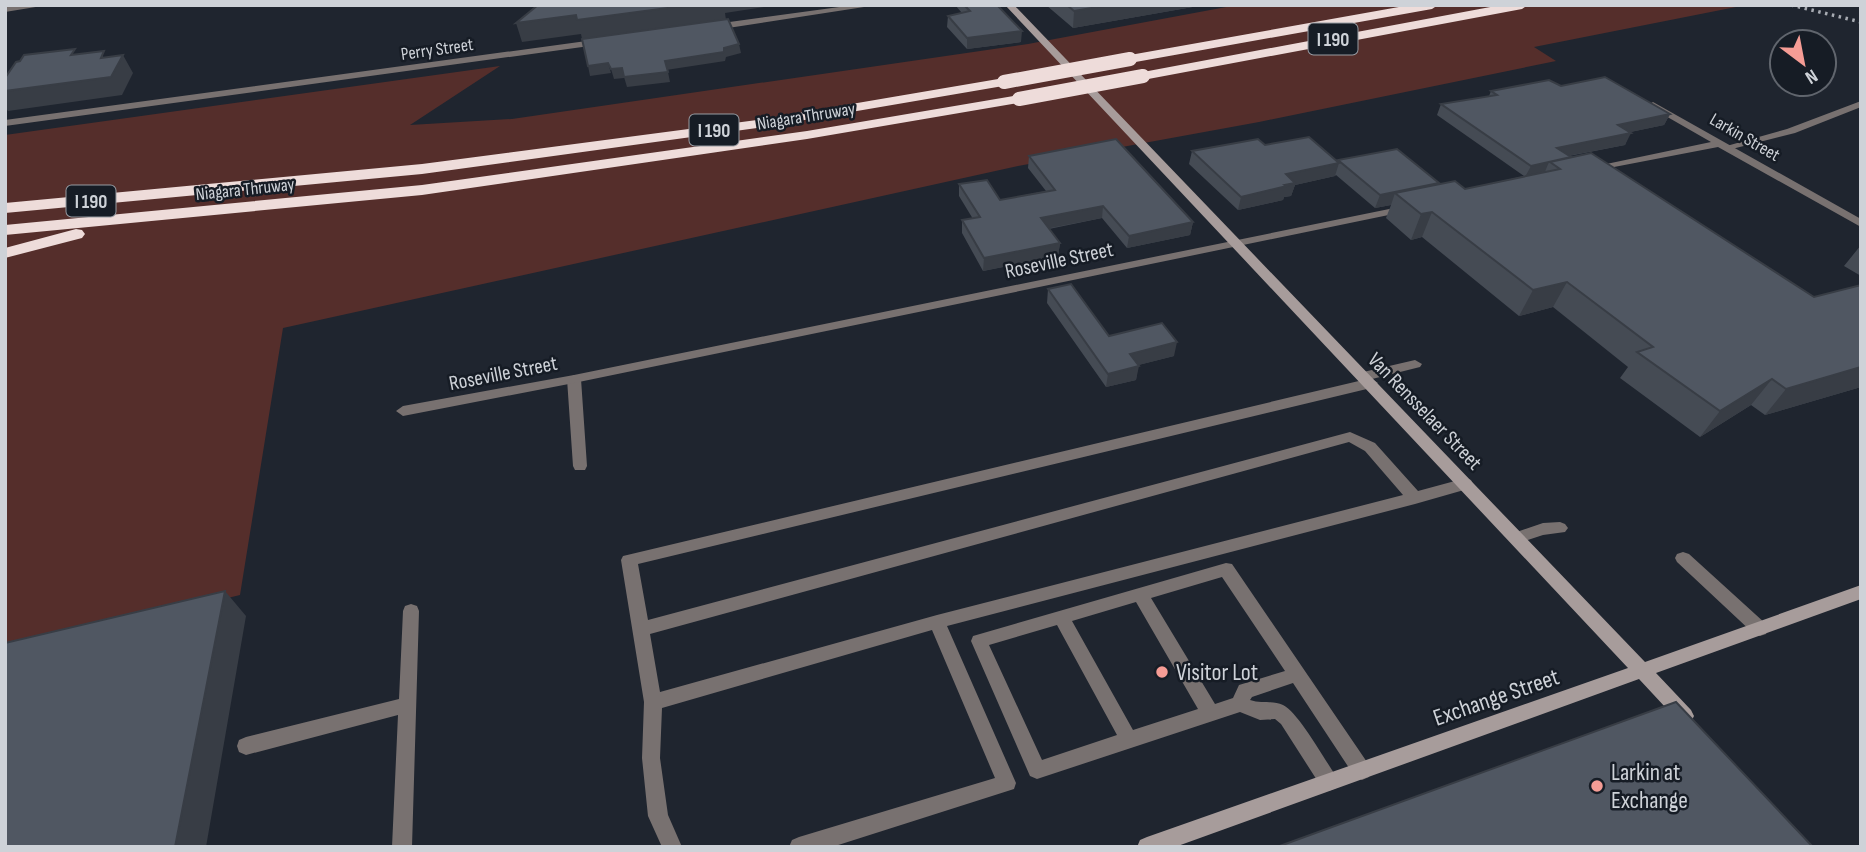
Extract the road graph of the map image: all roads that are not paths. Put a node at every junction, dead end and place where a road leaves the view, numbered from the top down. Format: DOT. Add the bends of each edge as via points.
graph roads {
  1 [pos="44,5"];
  2 [pos="873,5"];
  3 [pos="1009,5"];
  4 [pos="1432,5"];
  5 [pos="1522,5"];
  6 [pos="5,10"];
  7 [pos="708,28"];
  8 [pos="611,41"];
  9 [pos="1647,101"];
  10 [pos="1861,104"];
  11 [pos="5,123"];
  12 [pos="1724,145"];
  13 [pos="1583,172"];
  14 [pos="1419,206"];
  15 [pos="5,208"];
  16 [pos="136,219"];
  17 [pos="1861,224"];
  18 [pos="5,230"];
  19 [pos="1238,243"];
  20 [pos="5,253"];
  21 [pos="1415,364"];
  22 [pos="574,379"];
  23 [pos="1368,380"];
  24 [pos="403,411"];
  25 [pos="580,466"];
  26 [pos="1466,484"];
  27 [pos="1415,498"];
  28 [pos="1560,528"];
  29 [pos="1516,538"];
  30 [pos="1683,558"];
  31 [pos="1861,592"];
  32 [pos="1140,594"];
  33 [pos="411,611"];
  34 [pos="1061,617"];
  35 [pos="937,622"];
  36 [pos="641,629"];
  37 [pos="1760,629"];
  38 [pos="1643,671"];
  39 [pos="1298,674"];
  40 [pos="653,702"];
  41 [pos="1240,704"];
  42 [pos="407,705"];
  43 [pos="1210,713"];
  44 [pos="1695,726"];
  45 [pos="1129,740"];
  46 [pos="246,746"];
  47 [pos="1362,771"];
  48 [pos="1329,782"];
  49 [pos="402,847"];
  50 [pos="672,847"];
  51 [pos="799,847"];
  52 [pos="1147,847"];
  1 -- 6 [label="street"];
  2 -- 7 [label="street"];
  3 -- 19 [label="street, Van Rensselaer Street"];
  4 -- 15 [label="highway, Niagara Thruway / I 190, bridge" via="757,124 422,169"];
  5 -- 16 [label="highway, Niagara Thruway / I 190, bridge" via="756,143 422,190"];
  8 -- 11 [label="street, Perry Street"];
  9 -- 12 [label="street, Larkin Street"];
  10 -- 12 [label="street" via="1791,131"];
  12 -- 13 [label="street"];
  12 -- 17 [label="street, Larkin Street"];
  14 -- 19 [label="street, Roseville Street"];
  16 -- 18 [label="highway, Niagara Thruway / I 190"];
  16 -- 20 [label="highway"];
  19 -- 22 [label="street, Roseville Street"];
  19 -- 23 [label="street, Van Rensselaer Street"];
  21 -- 23 [label="street"];
  22 -- 24 [label="street, Roseville Street"];
  22 -- 25 [label="street"];
  23 -- 26 [label="street, Van Rensselaer Street"];
  23 -- 36 [label="street" via="629,560"];
  26 -- 27 [label="street"];
  26 -- 29 [label="street, Van Rensselaer Street"];
  27 -- 35 [label="street"];
  27 -- 36 [label="street" via="1370,447 1350,438"];
  28 -- 29 [label="street"];
  29 -- 38 [label="street, Van Rensselaer Street"];
  30 -- 37 [label="street"];
  31 -- 37 [label="street, Exchange Street"];
  32 -- 34 [label="street"];
  32 -- 39 [label="street" via="1226,569"];
  32 -- 43 [label="street"];
  33 -- 42 [label="street"];
  34 -- 45 [label="street"];
  34 -- 45 [label="street" via="979,641 1037,770"];
  35 -- 40 [label="street"];
  35 -- 51 [label="street" via="1007,783"];
  36 -- 40 [label="street"];
  37 -- 38 [label="street, Exchange Street"];
  38 -- 44 [label="street, Van Rensselaer Street"];
  38 -- 47 [label="street, Exchange Street"];
  39 -- 41 [label="street" via="1245,691"];
  39 -- 47 [label="street"];
  40 -- 50 [label="street" via="651,758 658,816"];
  41 -- 43 [label="street"];
  41 -- 48 [label="street" via="1261,712 1278,711 1287,718"];
  42 -- 46 [label="street"];
  42 -- 49 [label="street"];
  43 -- 45 [label="street"];
  47 -- 48 [label="street, Exchange Street"];
  48 -- 52 [label="street, Exchange Street"];
}
